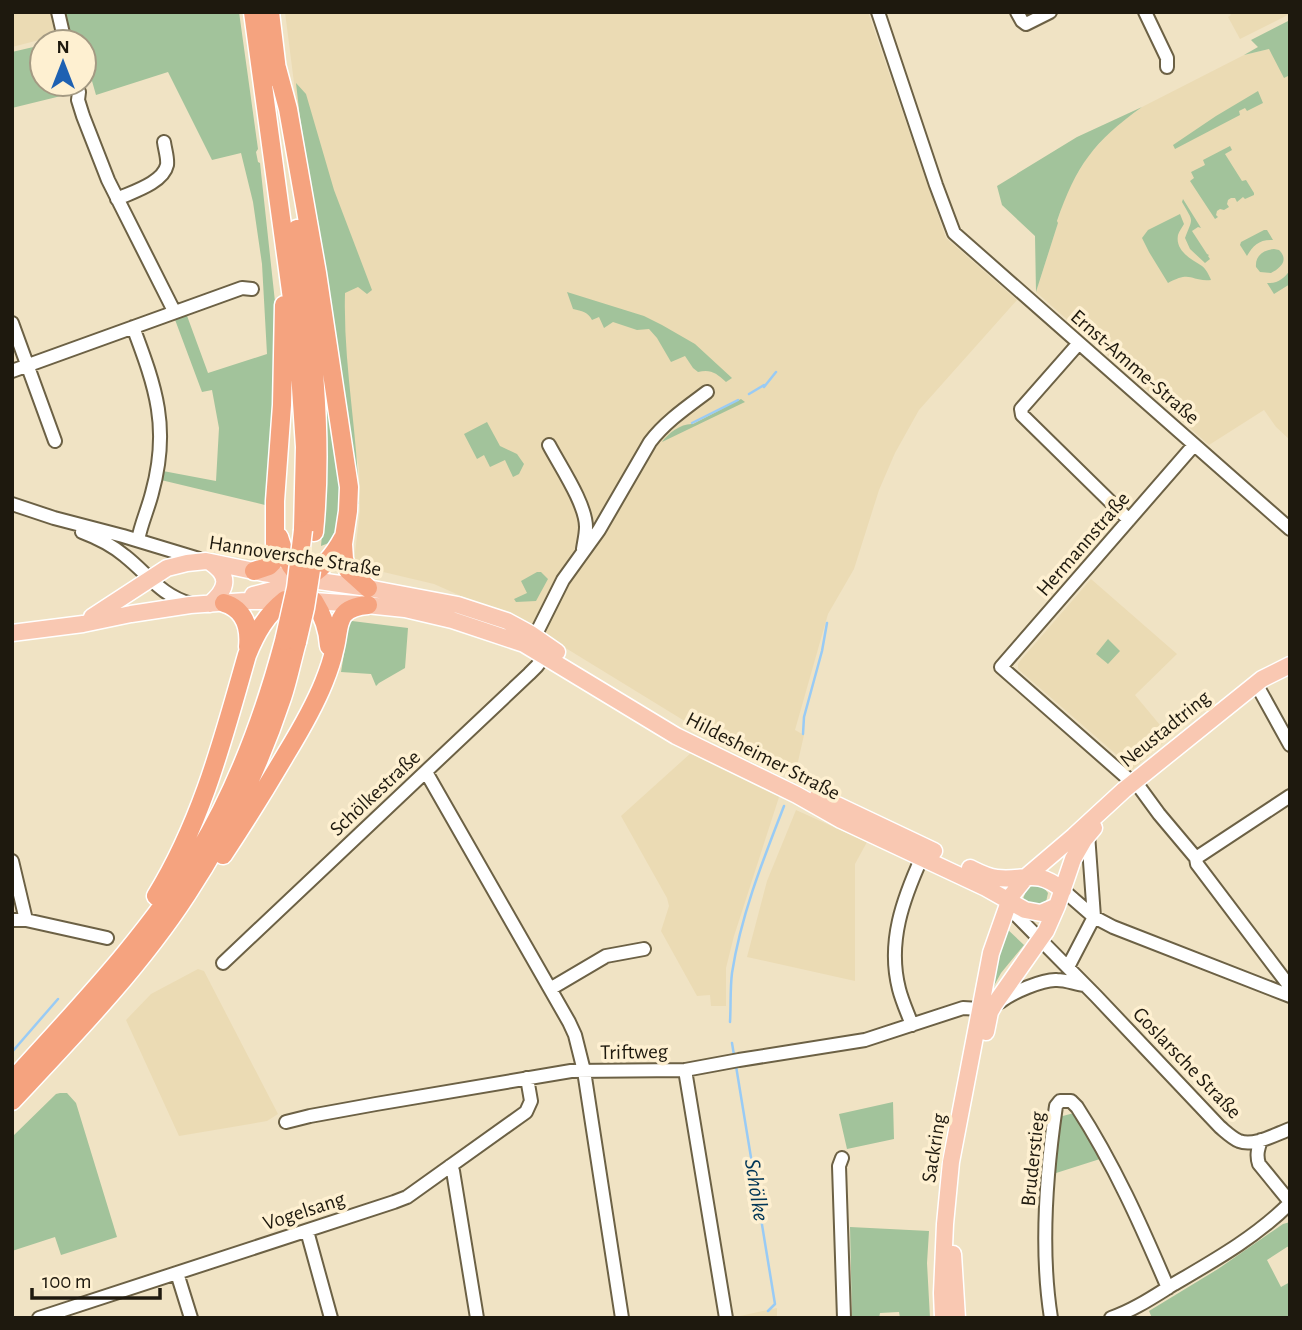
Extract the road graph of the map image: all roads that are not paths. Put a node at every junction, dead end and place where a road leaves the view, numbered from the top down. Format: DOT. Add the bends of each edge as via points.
graph roads {
  1 [pos="270,12"];
  2 [pos="878,12"];
  3 [pos="1017,12"];
  4 [pos="1050,12"];
  5 [pos="1144,12"];
  6 [pos="254,18"];
  7 [pos="1167,67"];
  8 [pos="277,68"];
  9 [pos="78,98"];
  10 [pos="164,142"];
  11 [pos="117,199"];
  12 [pos="287,255"];
  13 [pos="251,289"];
  14 [pos="174,312"];
  15 [pos="12,323"];
  16 [pos="133,327"];
  17 [pos="1079,342"];
  18 [pos="28,365"];
  19 [pos="12,370"];
  20 [pos="707,392"];
  21 [pos="55,441"];
  22 [pos="549,445"];
  23 [pos="1194,445"];
  24 [pos="12,504"];
  25 [pos="54,518"];
  26 [pos="1129,520"];
  27 [pos="275,522"];
  28 [pos="1290,529"];
  29 [pos="309,531"];
  30 [pos="346,531"];
  31 [pos="112,533"];
  32 [pos="94,537"];
  33 [pos="138,540"];
  34 [pos="582,553"];
  35 [pos="208,562"];
  36 [pos="258,572"];
  37 [pos="148,579"];
  38 [pos="303,592"];
  39 [pos="364,599"];
  40 [pos="214,603"];
  41 [pos="58,627"];
  42 [pos="12,633"];
  43 [pos="291,641"];
  44 [pos="532,642"];
  45 [pos="547,652"];
  46 [pos="247,655"];
  47 [pos="1290,665"];
  48 [pos="328,670"];
  49 [pos="1290,673"];
  50 [pos="1259,690"];
  51 [pos="1290,745"];
  52 [pos="426,772"];
  53 [pos="1136,785"];
  54 [pos="1290,796"];
  55 [pos="1081,835"];
  56 [pos="922,857"];
  57 [pos="1196,858"];
  58 [pos="12,862"];
  59 [pos="1027,876"];
  60 [pos="984,880"];
  61 [pos="1063,890"];
  62 [pos="186,896"];
  63 [pos="1009,900"];
  64 [pos="1057,906"];
  65 [pos="1094,917"];
  66 [pos="19,920"];
  67 [pos="107,938"];
  68 [pos="1041,940"];
  69 [pos="644,949"];
  70 [pos="223,963"];
  71 [pos="1068,967"];
  72 [pos="101,984"];
  73 [pos="1085,985"];
  74 [pos="550,989"];
  75 [pos="1289,992"];
  76 [pos="985,1011"];
  77 [pos="912,1025"];
  78 [pos="685,1070"];
  79 [pos="584,1071"];
  80 [pos="527,1078"];
  81 [pos="12,1081"];
  82 [pos="12,1101"];
  83 [pos="285,1122"];
  84 [pos="1290,1129"];
  85 [pos="1261,1140"];
  86 [pos="842,1158"];
  87 [pos="450,1166"];
  88 [pos="1290,1202"];
  89 [pos="307,1231"];
  90 [pos="177,1273"];
  91 [pos="1168,1288"];
  92 [pos="1138,1312"];
  93 [pos="39,1318"];
  94 [pos="191,1318"];
  95 [pos="331,1318"];
  96 [pos="477,1318"];
  97 [pos="622,1318"];
  98 [pos="726,1318"];
  99 [pos="844,1318"];
  100 [pos="943,1318"];
  101 [pos="957,1318"];
  102 [pos="1051,1318"];
  103 [pos="1111,1318"];
  1 -- 8 [label="highway"];
  2 -- 17 [label="street, Ernst-Amme-Straße" via="954,233"];
  3 -- 4 [label="street" via="1026,24"];
  5 -- 7 [label="street"];
  6 -- 12 [label="highway"];
  8 -- 29 [label="highway" via="316,393 318,478"];
  8 -- 30 [label="highway" via="332,368 349,487"];
  9 -- 11 [label="street"];
  10 -- 11 [label="street" via="164,174"];
  11 -- 14 [label="street"];
  12 -- 27 [label="highway"];
  12 -- 29 [label="highway" via="302,394"];
  13 -- 14 [label="street" via="242,288"];
  14 -- 16 [label="street"];
  15 -- 18 [label="street"];
  16 -- 18 [label="street"];
  16 -- 33 [label="street" via="149,370 161,433 154,484"];
  17 -- 23 [label="street, Ernst-Amme-Straße"];
  17 -- 26 [label="street" via="1021,411"];
  18 -- 19 [label="street"];
  18 -- 21 [label="street"];
  20 -- 34 [label="street" via="657,434"];
  22 -- 34 [label="street" via="584,516"];
  23 -- 26 [label="street, Hermannstraße"];
  23 -- 28 [label="street, Ernst-Amme-Straße"];
  24 -- 25 [label="street"];
  25 -- 31 [label="street"];
  25 -- 32 [label="street"];
  26 -- 53 [label="street, Hermannstraße" via="1001,667"];
  27 -- 36 [label="highway" via="273,562"];
  27 -- 38 [label="highway" via="284,554"];
  29 -- 43 [label="highway, bridge" via="306,599"];
  30 -- 38 [label="highway"];
  30 -- 39 [label="highway" via="345,566"];
  31 -- 32 [label="street"];
  31 -- 33 [label="street"];
  32 -- 37 [label="street" via="123,554"];
  33 -- 35 [label="street"];
  34 -- 44 [label="street"];
  35 -- 36 [label="main road, Hannoversche Straße"];
  35 -- 37 [label="main road, Hannoversche Straße" via="172,566"];
  35 -- 40 [label="main road" via="219,568 224,581"];
  36 -- 38 [label="main road, Hannoversche Straße"];
  37 -- 40 [label="street" via="178,600"];
  37 -- 41 [label="main road, Hannoversche Straße" via="94,616"];
  38 -- 39 [label="main road, Hannoversche Straße"];
  38 -- 40 [label="main road, Hannoversche Straße"];
  38 -- 46 [label="highway" via="272,610"];
  38 -- 48 [label="highway" via="321,611 328,628"];
  39 -- 44 [label="main road, Hannoversche Straße" via="458,605 507,621"];
  39 -- 48 [label="highway" via="340,621"];
  40 -- 41 [label="main road, Hannoversche Straße"];
  40 -- 46 [label="highway" via="237,610 246,620"];
  41 -- 42 [label="main road, Hannoversche Straße"];
  43 -- 62 [label="highway" via="283,695 259,761"];
  43 -- 72 [label="highway" via="213,827 171,894"];
  44 -- 45 [label="main road, Hildesheimer Straße"];
  45 -- 52 [label="street, Schölkestraße"];
  45 -- 56 [label="main road, Hildesheimer Straße" via="676,736"];
  45 -- 60 [label="main road, Hildesheimer Straße" via="682,730"];
  46 -- 72 [label="highway" via="214,770 191,830 145,914 104,970"];
  47 -- 53 [label="main road, Neustadtring" via="1262,679"];
  48 -- 62 [label="highway" via="316,701 241,827 206,881"];
  49 -- 50 [label="main road, Neustadtring"];
  50 -- 51 [label="street"];
  50 -- 53 [label="main road, Neustadtring"];
  52 -- 70 [label="street, Schölkestraße"];
  52 -- 74 [label="street"];
  53 -- 55 [label="main road, Neustadtring"];
  53 -- 57 [label="street"];
  54 -- 57 [label="street"];
  55 -- 59 [label="main road, Neustadtring"];
  55 -- 61 [label="main road"];
  55 -- 65 [label="street"];
  56 -- 60 [label="main road, Hildesheimer Straße"];
  56 -- 77 [label="street" via="902,907 895,956 899,988"];
  57 -- 75 [label="street"];
  58 -- 66 [label="street"];
  59 -- 60 [label="main road"];
  59 -- 61 [label="main road" via="1047,879"];
  59 -- 63 [label="main road"];
  60 -- 63 [label="main road"];
  61 -- 64 [label="main road"];
  61 -- 65 [label="street"];
  62 -- 82 [label="highway" via="118,983"];
  63 -- 64 [label="main road" via="1037,913"];
  63 -- 68 [label="street, Goslarsche Straße" via="1010,910"];
  63 -- 76 [label="main road, Sackring" via="984,986"];
  64 -- 68 [label="main road"];
  65 -- 71 [label="street"];
  65 -- 75 [label="street"];
  66 -- 67 [label="street"];
  68 -- 71 [label="street, Goslarsche Straße"];
  68 -- 76 [label="main road"];
  69 -- 74 [label="street" via="606,956"];
  71 -- 73 [label="street, Goslarsche Straße"];
  72 -- 81 [label="highway"];
  73 -- 76 [label="street" via="1051,980 1016,991"];
  73 -- 85 [label="street, Goslarsche Straße" via="1220,1127 1240,1142"];
  74 -- 79 [label="street" via="575,1035"];
  76 -- 77 [label="street, Triftweg" via="962,1008"];
  76 -- 100 [label="main road, Sackring" via="950,1174"];
  76 -- 101 [label="main road, Sackring" via="956,1201 953,1265"];
  77 -- 78 [label="street, Triftweg" via="864,1040"];
  78 -- 79 [label="street, Triftweg"];
  78 -- 98 [label="street"];
  79 -- 80 [label="street, Triftweg"];
  79 -- 97 [label="street"];
  80 -- 83 [label="street, Triftweg"];
  80 -- 87 [label="street, Vogelsang" via="531,1101 526,1112"];
  84 -- 85 [label="street"];
  85 -- 88 [label="street" via="1259,1164"];
  86 -- 99 [label="street"];
  87 -- 89 [label="street, Vogelsang" via="407,1197"];
  87 -- 96 [label="street"];
  88 -- 91 [label="street" via="1258,1231"];
  89 -- 90 [label="street, Vogelsang"];
  89 -- 95 [label="street"];
  90 -- 93 [label="street, Vogelsang"];
  90 -- 94 [label="street"];
  91 -- 92 [label="street"];
  91 -- 102 [label="street, Bruderstieg" via="1096,1137 1074,1103 1060,1101 1047,1178"];
  92 -- 103 [label="street"];
}
